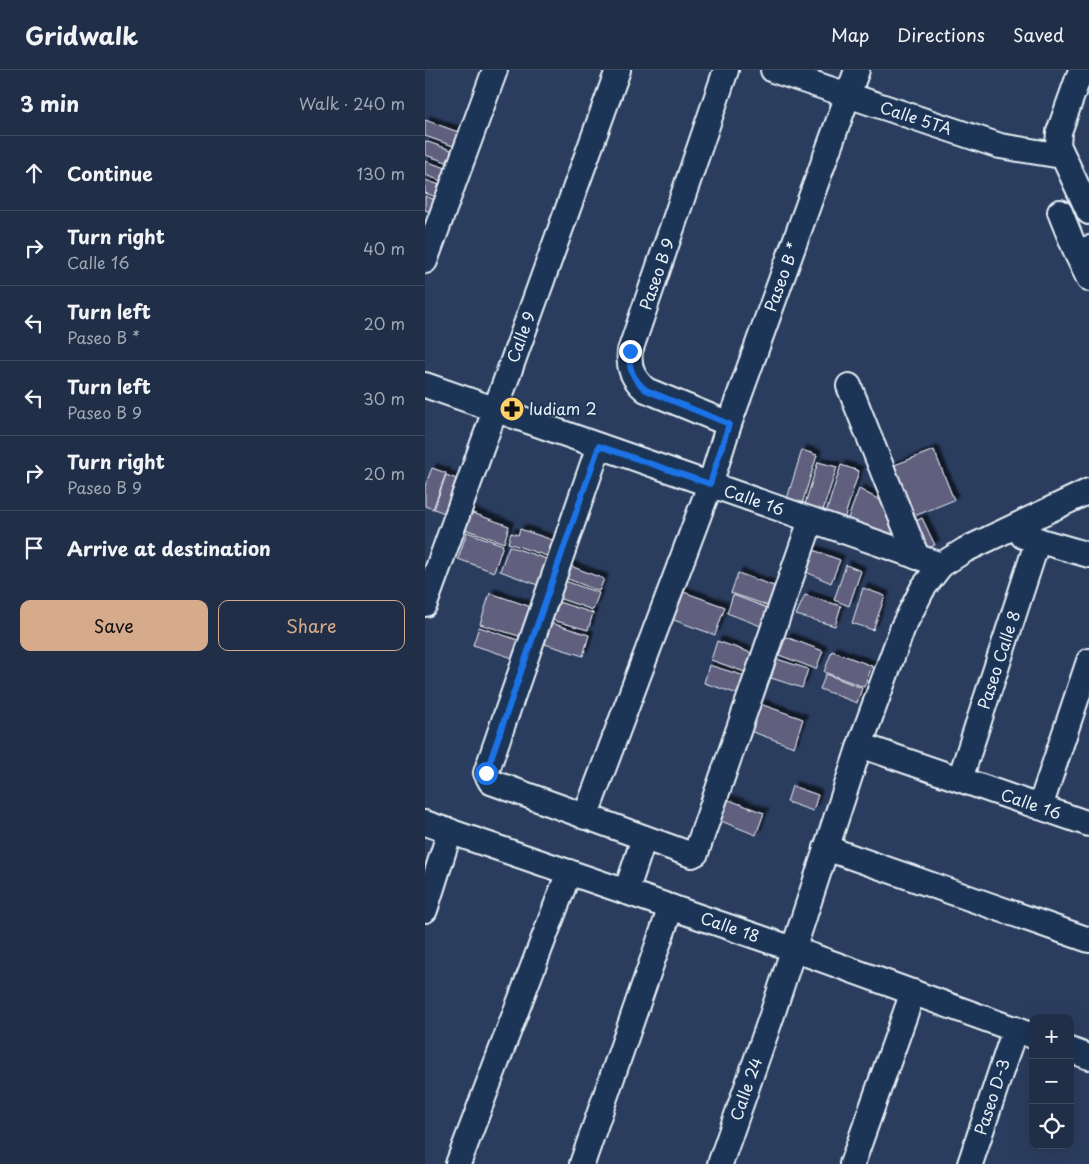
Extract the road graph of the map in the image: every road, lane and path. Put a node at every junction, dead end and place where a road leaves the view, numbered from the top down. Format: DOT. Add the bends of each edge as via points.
graph roads {
  1 [pos="495,70"];
  2 [pos="618,70"];
  3 [pos="726,70"];
  4 [pos="773,70"];
  5 [pos="857,70"];
  6 [pos="1081,70"];
  7 [pos="849,95"];
  8 [pos="1062,156"];
  9 [pos="1060,212"];
  10 [pos="1089,212"];
  11 [pos="1083,251"];
  12 [pos="425,261"];
  13 [pos="1089,280"];
  14 [pos="425,385"];
  15 [pos="849,386"];
  16 [pos="495,409"];
  17 [pos="729,424"];
  18 [pos="599,446"];
  19 [pos="710,484"];
  20 [pos="1089,491"];
  21 [pos="811,520"];
  22 [pos="1004,530"];
  23 [pos="1038,540"];
  24 [pos="1089,555"];
  25 [pos="917,557"];
  26 [pos="941,565"];
  27 [pos="425,604"];
  28 [pos="1089,662"];
  29 [pos="860,745"];
  30 [pos="960,779"];
  31 [pos="1040,807"];
  32 [pos="585,817"];
  33 [pos="425,823"];
  34 [pos="1089,824"];
  35 [pos="450,831"];
  36 [pos="644,838"];
  37 [pos="826,848"];
  38 [pos="569,872"];
  39 [pos="626,892"];
  40 [pos="671,907"];
  41 [pos="425,910"];
  42 [pos="1089,940"];
  43 [pos="793,949"];
  44 [pos="913,992"];
  45 [pos="1024,1033"];
  46 [pos="1074,1051"];
  47 [pos="1089,1056"];
  48 [pos="459,1164"];
  49 [pos="582,1164"];
  50 [pos="720,1164"];
  51 [pos="852,1164"];
  52 [pos="970,1164"];
  1 -- 12 [label="street"];
  2 -- 16 [label="street, Calle 9"];
  3 -- 17 [label="street, Paseo B 9" via="630,351 629,364 637,382 646,390"];
  4 -- 7 [label="street, Calle 5TA"];
  5 -- 7 [label="street, Paseo B *"];
  6 -- 8 [label="street" via="1059,132 1058,145"];
  7 -- 8 [label="street, Calle 5TA" via="1000,146"];
  7 -- 17 [label="street, Paseo B *"];
  8 -- 10 [label="street"];
  9 -- 11 [label="street"];
  11 -- 13 [label="street"];
  14 -- 16 [label="street, Calle 16"];
  15 -- 25 [label="street"];
  16 -- 18 [label="street, Calle 16"];
  16 -- 27 [label="street, Calle 9"];
  17 -- 19 [label="street, Paseo B *"];
  18 -- 19 [label="street, Calle 16"];
  18 -- 32 [label="street" via="486,773 491,782"];
  19 -- 21 [label="street, Calle 16"];
  19 -- 32 [label="street, Paseo B *"];
  20 -- 22 [label="street"];
  21 -- 25 [label="street, Calle 16"];
  21 -- 36 [label="street" via="696,853 692,855"];
  22 -- 23 [label="street"];
  22 -- 26 [label="street"];
  23 -- 24 [label="street"];
  23 -- 30 [label="street, Paseo Calle 8"];
  25 -- 26 [label="street, Calle 16"];
  26 -- 29 [label="street, Calle 24" via="923,588 903,627"];
  28 -- 31 [label="street"];
  29 -- 30 [label="street, Calle 16"];
  29 -- 37 [label="street, Calle 24"];
  30 -- 31 [label="street, Calle 16"];
  31 -- 34 [label="street, Calle 16"];
  32 -- 36 [label="street"];
  33 -- 35 [label="street, Calle 18"];
  35 -- 38 [label="street, Calle 18"];
  35 -- 41 [label="street"];
  36 -- 39 [label="street"];
  37 -- 42 [label="street"];
  37 -- 43 [label="street, Calle 24"];
  38 -- 39 [label="street, Calle 18"];
  38 -- 48 [label="street"];
  39 -- 40 [label="street, Calle 18"];
  40 -- 43 [label="street, Calle 18"];
  40 -- 49 [label="street"];
  43 -- 44 [label="street, Calle 18"];
  43 -- 50 [label="street, Calle 24"];
  44 -- 45 [label="street, Calle 18"];
  44 -- 51 [label="street"];
  45 -- 52 [label="street, Paseo D-3"];
  46 -- 47 [label="street"];
}
